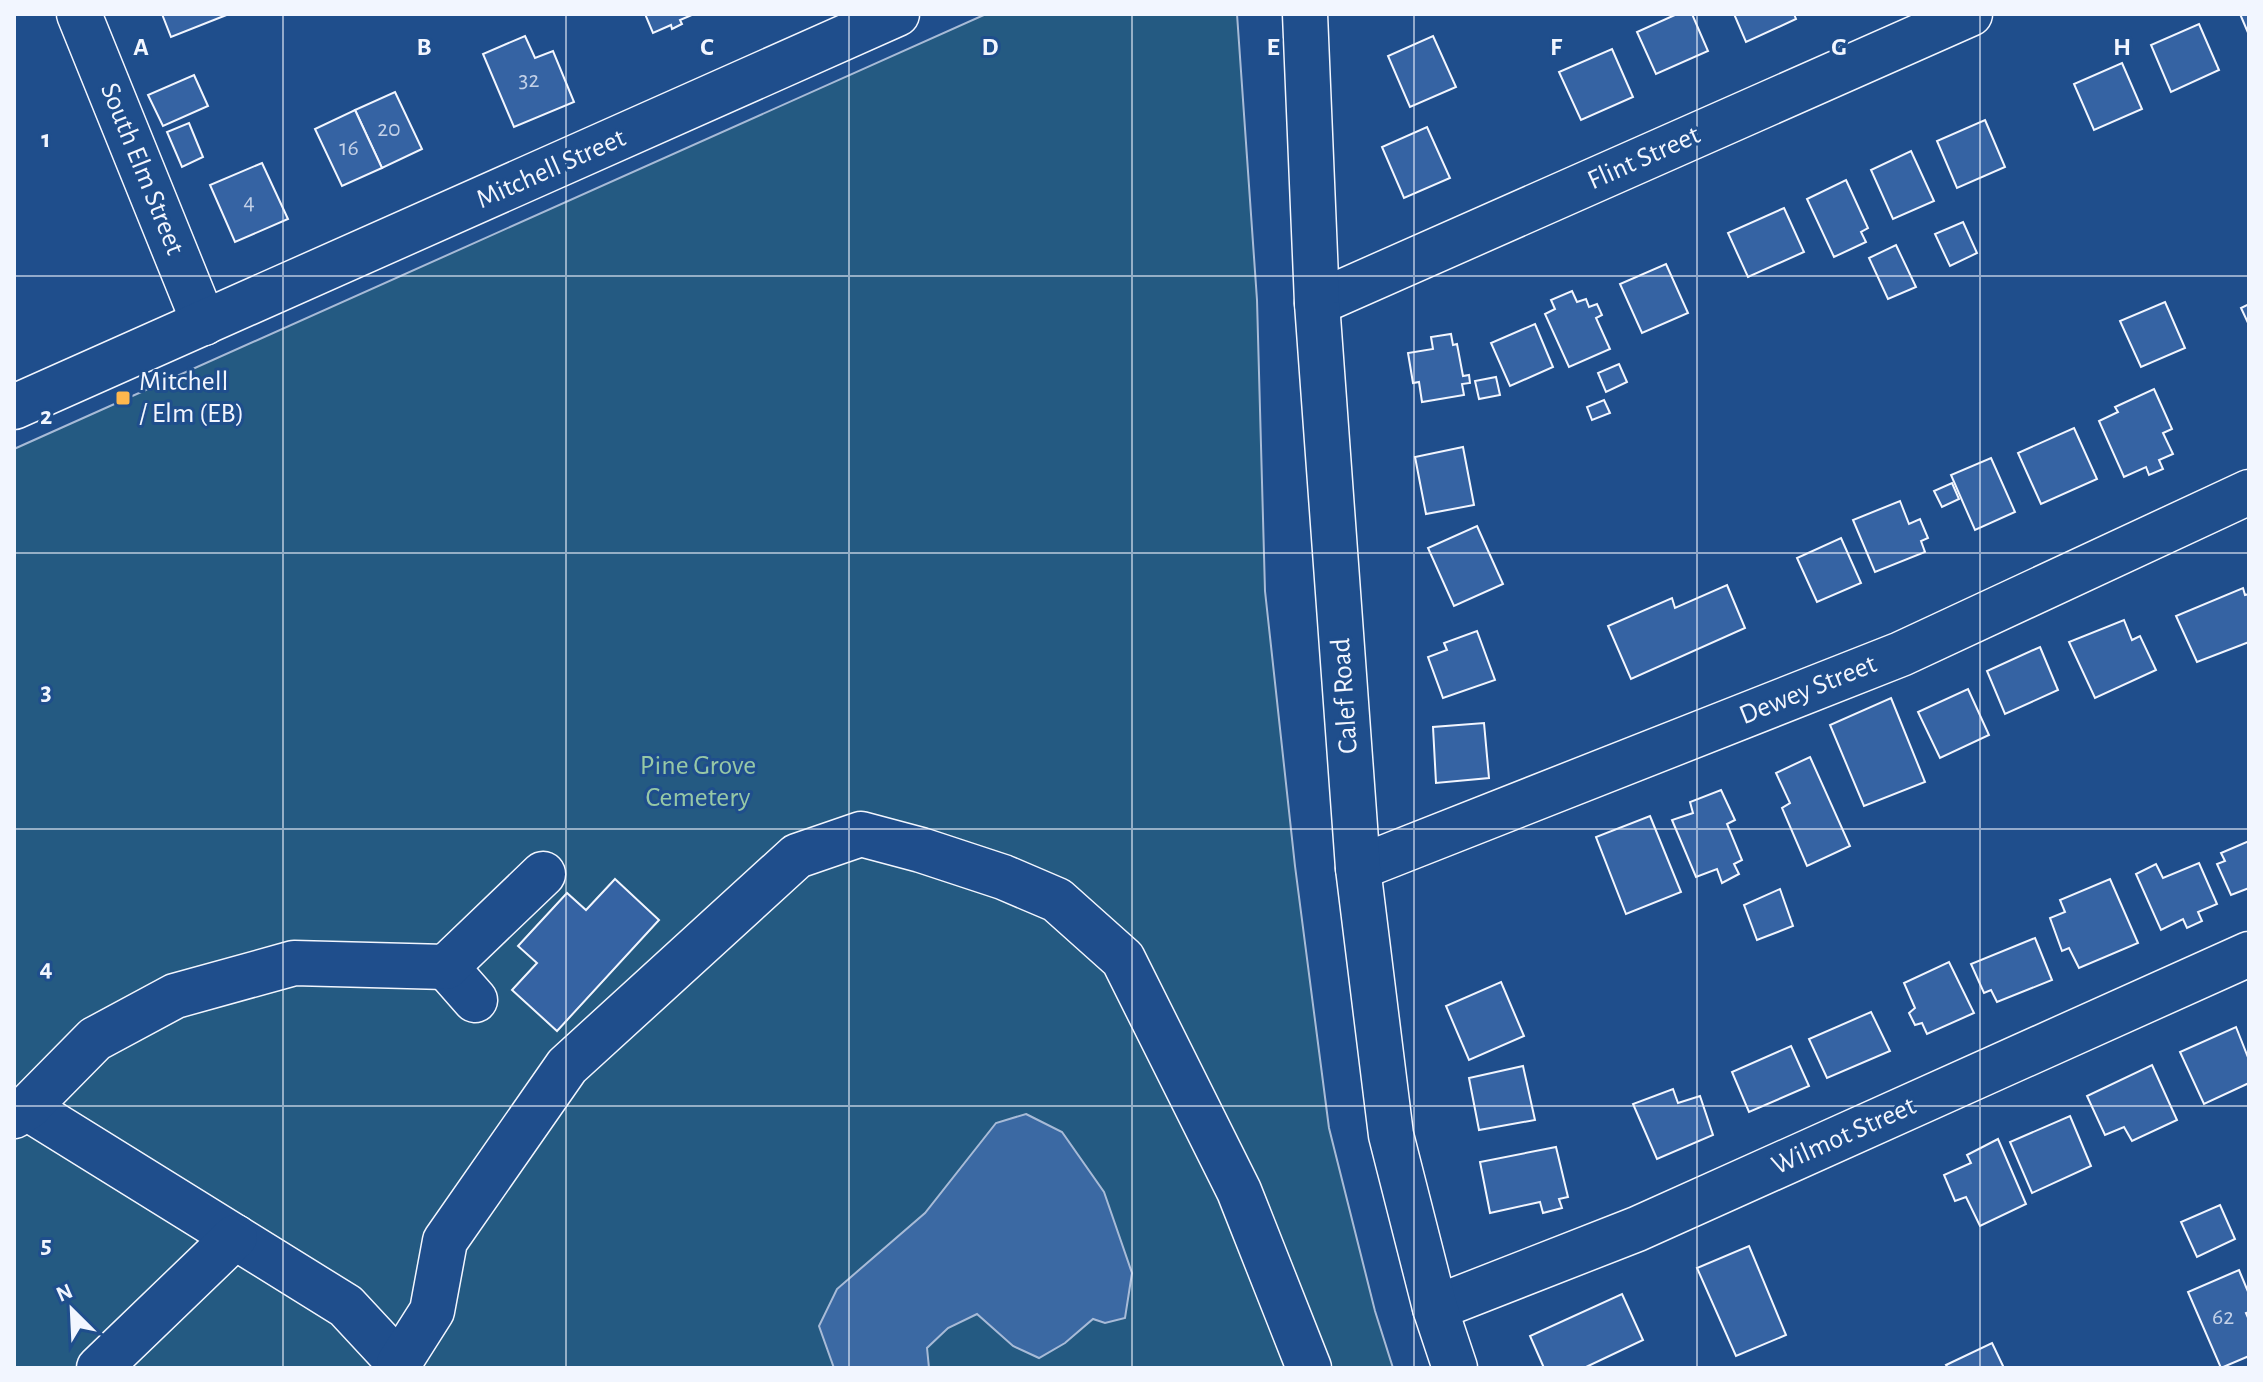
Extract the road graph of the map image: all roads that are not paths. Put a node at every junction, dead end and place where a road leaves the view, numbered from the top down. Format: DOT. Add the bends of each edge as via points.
graph roads {
  1 [pos="79,14"];
  2 [pos="897,14"];
  3 [pos="1305,14"];
  4 [pos="1970,14"];
  5 [pos="1317,303"];
  6 [pos="204,323"];
  7 [pos="14,407"];
  8 [pos="2249,492"];
  9 [pos="1358,868"];
  10 [pos="543,874"];
  11 [pos="2249,954"];
  12 [pos="446,967"];
  13 [pos="475,1000"];
  14 [pos="21,1112"];
  15 [pos="235,1237"];
  16 [pos="1435,1308"];
  17 [pos="400,1365"];
  18 [pos="99,1368"];
  19 [pos="1309,1368"];
  20 [pos="1455,1368"];
  1 -- 6 [label="street, South Elm Street"];
  2 -- 6 [label="street, Mitchell Street"];
  3 -- 5 [label="street, Calef Road"];
  4 -- 5 [label="street, Flint Street"];
  5 -- 9 [label="street, Calef Road"];
  6 -- 7 [label="street, Mitchell Street"];
  8 -- 9 [label="street, Dewey Street" via="1901,654"];
  9 -- 16 [label="street, Calef Road" via="1391,1135"];
  10 -- 12 [label="street"];
  11 -- 16 [label="street, Wilmot Street" via="1637,1229"];
  12 -- 13 [label="street"];
  12 -- 14 [label="street" via="294,963 175,996 95,1039"];
  14 -- 15 [label="street"];
  15 -- 17 [label="street" via="346,1306"];
  15 -- 18 [label="street"];
  16 -- 20 [label="street, Calef Road"];
  17 -- 19 [label="street" via="432,1311 445,1241 567,1066 797,856 861,834 989,872 1057,900 1123,959 1239,1191"];
}
